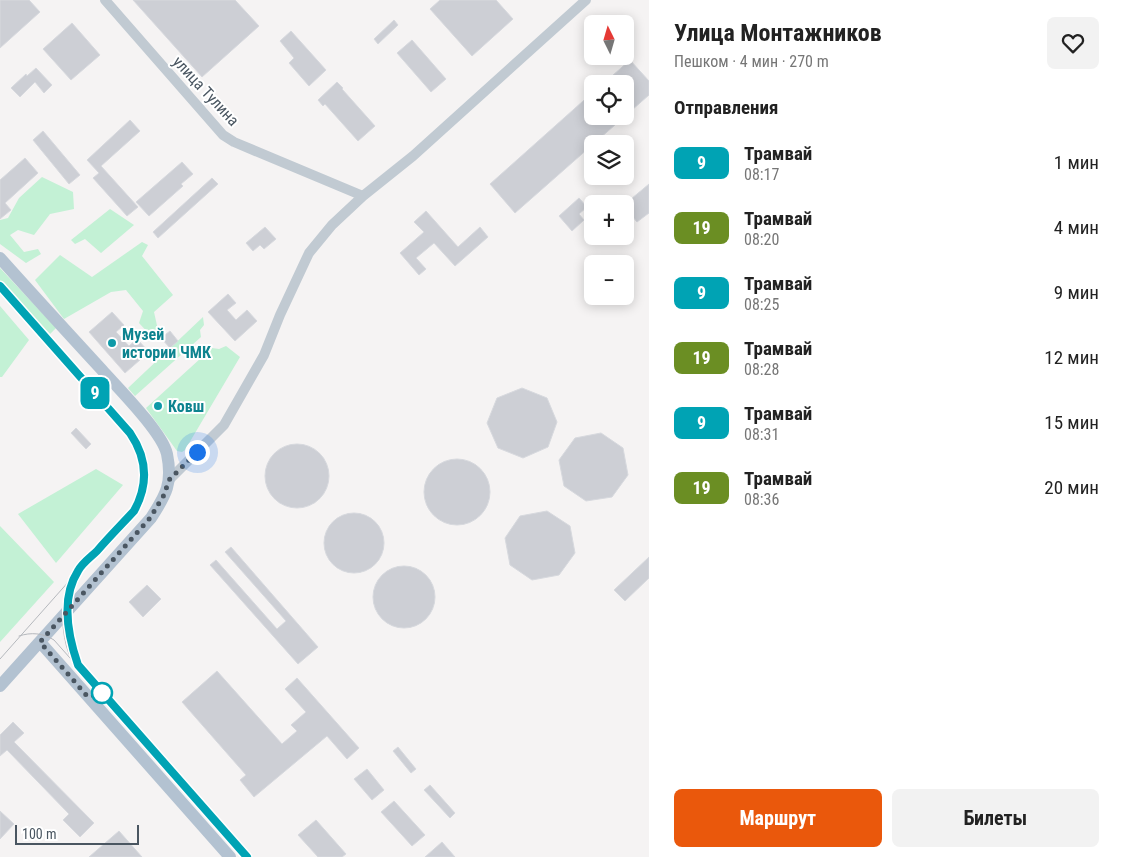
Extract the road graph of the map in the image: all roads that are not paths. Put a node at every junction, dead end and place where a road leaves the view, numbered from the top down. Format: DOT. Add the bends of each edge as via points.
graph roads {
  1 [pos="105,0"];
  2 [pos="586,0"];
  3 [pos="363,196"];
  4 [pos="0,258"];
  5 [pos="169,480"];
  6 [pos="40,642"];
  7 [pos="0,686"];
  8 [pos="230,857"];
  1 -- 3 [label="street, улица Тулина" via="223,134 234,142"];
  2 -- 3 [label="street" via="413,156"];
  3 -- 5 [label="street" via="308,253 264,355 224,425"];
  4 -- 5 [label="main road" via="156,434 166,452"];
  5 -- 6 [label="main road" via="150,518"];
  6 -- 7 [label="main road"];
  6 -- 8 [label="main road"];
}
